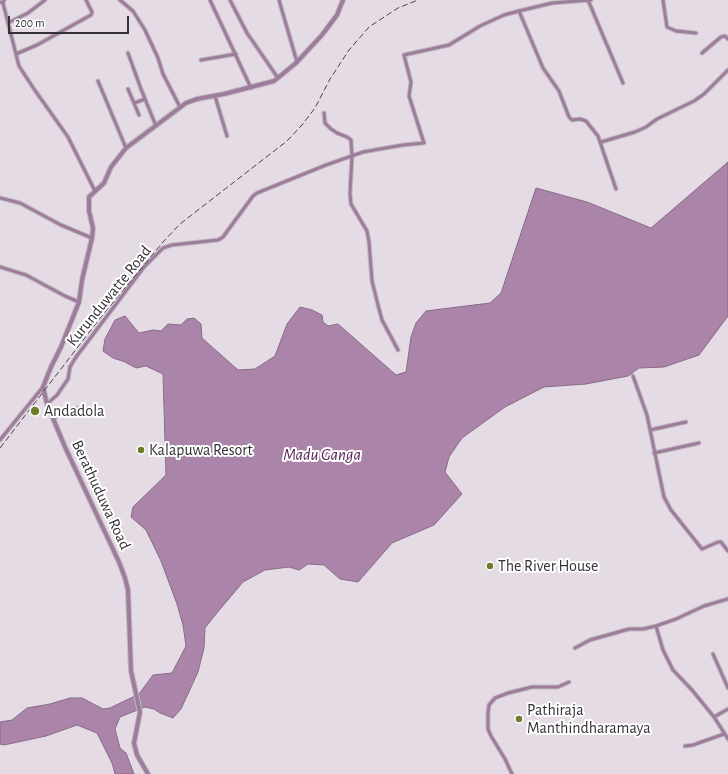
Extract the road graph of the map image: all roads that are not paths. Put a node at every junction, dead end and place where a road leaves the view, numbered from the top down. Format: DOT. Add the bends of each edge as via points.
graph roads {
  1 [pos="45,0"];
  2 [pos="86,0"];
  3 [pos="120,0"];
  4 [pos="210,0"];
  5 [pos="230,0"];
  6 [pos="279,0"];
  7 [pos="343,0"];
  8 [pos="588,0"];
  9 [pos="591,0"];
  10 [pos="663,0"];
  11 [pos="2,2"];
  12 [pos="519,11"];
  13 [pos="8,24"];
  14 [pos="696,33"];
  15 [pos="728,39"];
  16 [pos="702,53"];
  17 [pos="16,54"];
  18 [pos="128,54"];
  19 [pos="236,54"];
  20 [pos="201,60"];
  21 [pos="297,62"];
  22 [pos="728,70"];
  23 [pos="278,78"];
  24 [pos="98,81"];
  25 [pos="623,83"];
  26 [pos="250,88"];
  27 [pos="128,89"];
  28 [pos="214,96"];
  29 [pos="145,99"];
  30 [pos="134,103"];
  31 [pos="180,107"];
  32 [pos="324,113"];
  33 [pos="139,115"];
  34 [pos="156,126"];
  35 [pos="227,136"];
  36 [pos="601,142"];
  37 [pos="126,148"];
  38 [pos="352,156"];
  39 [pos="616,189"];
  40 [pos="95,190"];
  41 [pos="0,198"];
  42 [pos="92,238"];
  43 [pos="0,267"];
  44 [pos="79,302"];
  45 [pos="398,350"];
  46 [pos="633,376"];
  47 [pos="43,387"];
  48 [pos="47,404"];
  49 [pos="77,408"];
  50 [pos="53,418"];
  51 [pos="686,422"];
  52 [pos="650,430"];
  53 [pos="0,440"];
  54 [pos="699,443"];
  55 [pos="654,453"];
  56 [pos="728,551"];
  57 [pos="728,599"];
  58 [pos="656,626"];
  59 [pos="575,648"];
  60 [pos="713,654"];
  61 [pos="569,682"];
  62 [pos="728,688"];
  63 [pos="728,710"];
  64 [pos="714,717"];
  65 [pos="724,734"];
  66 [pos="728,739"];
  67 [pos="685,746"];
  68 [pos="148,774"];
  69 [pos="512,774"];
  1 -- 13 [label="street"];
  2 -- 17 [label="street" via="91,15"];
  3 -- 31 [label="street" via="133,11 145,30"];
  4 -- 19 [label="street"];
  5 -- 23 [label="street" via="246,33"];
  6 -- 21 [label="street"];
  7 -- 21 [label="street" via="337,15"];
  8 -- 9 [label="street, Kurunduwatte Road"];
  8 -- 12 [label="street, Kurunduwatte Road" via="552,3"];
  8 -- 25 [label="street"];
  10 -- 14 [label="street" via="667,28"];
  11 -- 13 [label="street"];
  12 -- 36 [label="street" via="543,68 559,91 569,117 572,120 586,121"];
  12 -- 38 [label="street, Kurunduwatte Road" via="480,26 449,45 404,55 411,82 409,96 424,142"];
  13 -- 17 [label="street"];
  15 -- 16 [label="street" via="725,36 721,37"];
  17 -- 40 [label="street" via="22,72 68,137"];
  18 -- 29 [label="street"];
  19 -- 20 [label="street"];
  19 -- 26 [label="street"];
  21 -- 23 [label="street"];
  22 -- 36 [label="street" via="694,101 635,132"];
  23 -- 26 [label="street"];
  24 -- 37 [label="street"];
  26 -- 28 [label="street"];
  27 -- 30 [label="street"];
  28 -- 31 [label="street" via="190,101"];
  28 -- 35 [label="street"];
  29 -- 30 [label="street"];
  29 -- 34 [label="street"];
  30 -- 33 [label="street"];
  31 -- 34 [label="street"];
  32 -- 38 [label="street" via="325,124 331,130 350,138"];
  34 -- 37 [label="street"];
  36 -- 39 [label="street"];
  37 -- 40 [label="street" via="111,166 104,183"];
  38 -- 45 [label="street" via="351,204 367,231 372,281 380,313"];
  38 -- 48 [label="street, Kurunduwatte Road" via="257,193 218,240 163,248 144,267 76,357 70,367 68,380"];
  40 -- 42 [label="street" via="88,197"];
  41 -- 42 [label="street" via="20,203 54,222"];
  42 -- 44 [label="street"];
  43 -- 44 [label="street" via="26,275"];
  44 -- 47 [label="street"];
  46 -- 52 [label="street"];
  47 -- 48 [label="street, Berathuduwa Road"];
  47 -- 53 [label="street"];
  48 -- 50 [label="street, Berathuduwa Road"];
  49 -- 50 [label="street"];
  50 -- 68 [label="street, Berathuduwa Road" via="125,578 128,590 131,670 140,712 134,743 137,755"];
  51 -- 52 [label="street"];
  52 -- 55 [label="street"];
  54 -- 55 [label="street"];
  55 -- 56 [label="street" via="664,496 671,510 702,549 721,542"];
  57 -- 58 [label="street"];
  58 -- 59 [label="street" via="623,631 590,640"];
  58 -- 64 [label="street" via="673,670"];
  60 -- 62 [label="street"];
  61 -- 69 [label="street" via="558,687 532,687 508,693 495,698 490,705 488,729"];
  63 -- 64 [label="street"];
  64 -- 65 [label="street"];
  65 -- 66 [label="street"];
  65 -- 67 [label="street"];
}
